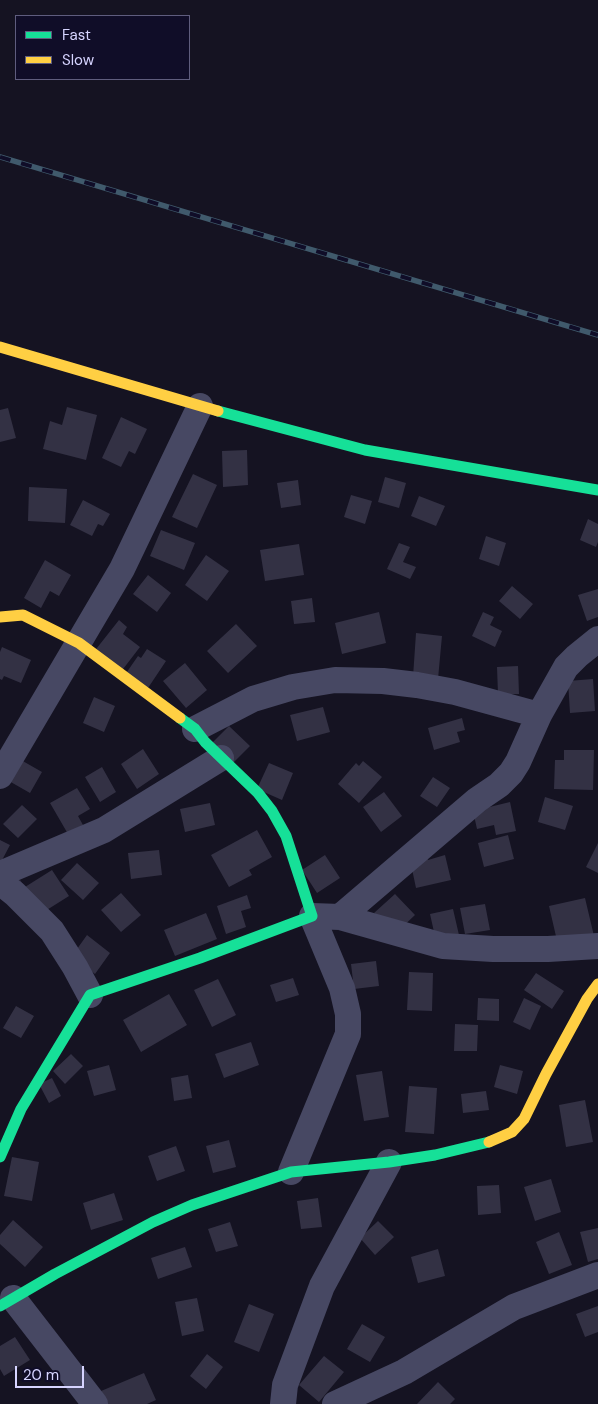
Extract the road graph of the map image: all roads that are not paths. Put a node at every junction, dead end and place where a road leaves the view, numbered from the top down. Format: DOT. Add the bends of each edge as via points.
graph roads {
  1 [pos="0,347"];
  2 [pos="200,406"];
  3 [pos="598,490"];
  4 [pos="0,617"];
  5 [pos="598,639"];
  6 [pos="80,643"];
  7 [pos="539,715"];
  8 [pos="195,729"];
  9 [pos="221,758"];
  10 [pos="0,776"];
  11 [pos="0,874"];
  12 [pos="0,882"];
  13 [pos="312,916"];
  14 [pos="340,917"];
  15 [pos="598,946"];
  16 [pos="598,984"];
  17 [pos="90,995"];
  18 [pos="0,1157"];
  19 [pos="390,1162"];
  20 [pos="291,1172"];
  21 [pos="598,1275"];
  22 [pos="7,1302"];
  23 [pos="95,1404"];
  24 [pos="283,1404"];
  25 [pos="335,1404"];
  1 -- 2 [label="street"];
  2 -- 3 [label="street" via="364,450"];
  2 -- 6 [label="street" via="122,569"];
  4 -- 6 [label="street" via="23,615"];
  5 -- 7 [label="street" via="566,667"];
  6 -- 8 [label="street"];
  6 -- 10 [label="street"];
  7 -- 8 [label="street" via="417,685 383,680 334,680 293,687 253,699"];
  7 -- 14 [label="street" via="511,773"];
  8 -- 9 [label="street"];
  9 -- 11 [label="street" via="104,830"];
  9 -- 13 [label="street" via="272,811 286,836"];
  12 -- 17 [label="street" via="52,931"];
  13 -- 14 [label="street"];
  13 -- 17 [label="street"];
  13 -- 20 [label="street" via="342,988 348,1014 348,1034"];
  14 -- 15 [label="street" via="443,946 493,949"];
  16 -- 19 [label="street" via="550,1065 524,1119 512,1132 494,1141"];
  17 -- 18 [label="street" via="21,1109"];
  19 -- 20 [label="street"];
  19 -- 24 [label="street" via="322,1286 285,1385"];
  20 -- 22 [label="street" via="192,1205 153,1222"];
  21 -- 25 [label="street" via="514,1307 404,1372"];
  22 -- 23 [label="street"];
}
